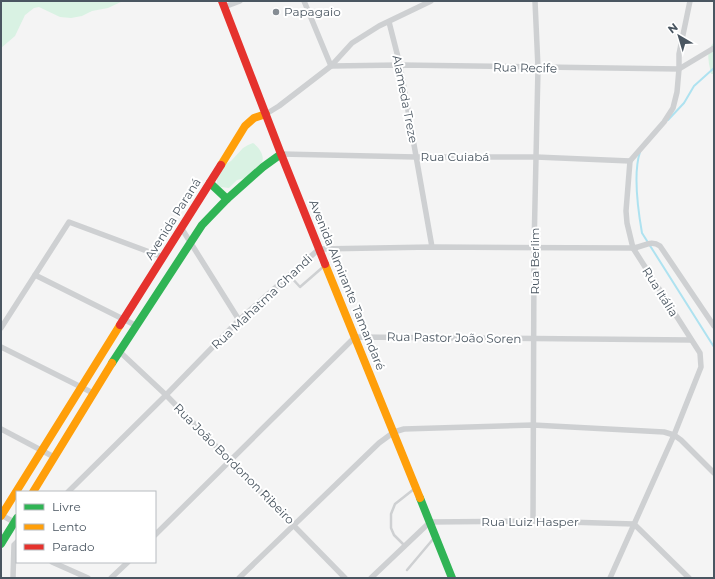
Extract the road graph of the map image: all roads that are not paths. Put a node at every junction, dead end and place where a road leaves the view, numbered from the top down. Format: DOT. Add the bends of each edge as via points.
graph roads {
  1 [pos="240,1"];
  2 [pos="304,1"];
  3 [pos="431,1"];
  4 [pos="535,1"];
  5 [pos="690,1"];
  6 [pos="223,4"];
  7 [pos="389,22"];
  8 [pos="714,48"];
  9 [pos="400,65"];
  10 [pos="331,66"];
  11 [pos="538,68"];
  12 [pos="679,70"];
  13 [pos="266,114"];
  14 [pos="281,154"];
  15 [pos="416,157"];
  16 [pos="536,157"];
  17 [pos="630,161"];
  18 [pos="210,182"];
  19 [pos="227,199"];
  20 [pos="182,229"];
  21 [pos="191,241"];
  22 [pos="432,247"];
  23 [pos="534,248"];
  24 [pos="633,248"];
  25 [pos="319,249"];
  26 [pos="163,257"];
  27 [pos="326,265"];
  28 [pos="35,275"];
  29 [pos="290,275"];
  30 [pos="124,319"];
  31 [pos="239,320"];
  32 [pos="137,326"];
  33 [pos="714,326"];
  34 [pos="1,328"];
  35 [pos="355,337"];
  36 [pos="534,339"];
  37 [pos="691,340"];
  38 [pos="1,347"];
  39 [pos="120,352"];
  40 [pos="82,387"];
  41 [pos="93,393"];
  42 [pos="166,395"];
  43 [pos="533,425"];
  44 [pos="1,429"];
  45 [pos="394,432"];
  46 [pos="674,435"];
  47 [pos="42,452"];
  48 [pos="54,457"];
  49 [pos="230,460"];
  50 [pos="714,473"];
  51 [pos="416,488"];
  52 [pos="17,491"];
  53 [pos="34,491"];
  54 [pos="69,491"];
  55 [pos="16,492"];
  56 [pos="1,515"];
  57 [pos="16,520"];
  58 [pos="533,521"];
  59 [pos="430,522"];
  60 [pos="634,524"];
  61 [pos="294,525"];
  62 [pos="156,534"];
  63 [pos="436,536"];
  64 [pos="2,542"];
  65 [pos="16,545"];
  66 [pos="404,546"];
  67 [pos="54,563"];
  68 [pos="127,563"];
  69 [pos="407,570"];
  70 [pos="13,578"];
  71 [pos="88,578"];
  72 [pos="111,578"];
  73 [pos="239,578"];
  74 [pos="345,578"];
  75 [pos="371,578"];
  76 [pos="452,578"];
  77 [pos="610,578"];
  78 [pos="689,578"];
  1 -- 6 [label="street"];
  2 -- 10 [label="street"];
  3 -- 7 [label="street, Avenida Paraná"];
  4 -- 11 [label="street, Rua Berlim"];
  5 -- 12 [label="street" via="679,54"];
  6 -- 13 [label="main road, Avenida Almirante Tamandaré"];
  7 -- 9 [label="street, Alameda Treze"];
  7 -- 10 [label="street, Avenida Paraná" via="352,43"];
  8 -- 12 [label="street"];
  9 -- 10 [label="street, Rua Recife"];
  9 -- 11 [label="street, Rua Recife"];
  9 -- 15 [label="street, Alameda Treze"];
  10 -- 13 [label="street, Avenida Paraná"];
  11 -- 12 [label="street, Rua Recife"];
  11 -- 16 [label="street, Rua Berlim"];
  12 -- 17 [label="street" via="673,108"];
  13 -- 14 [label="main road, Avenida Almirante Tamandaré"];
  13 -- 18 [label="main road, Avenida Paraná" via="254,118 245,126"];
  14 -- 15 [label="street, Rua Cuiabá"];
  14 -- 19 [label="main road"];
  14 -- 25 [label="main road, Avenida Almirante Tamandaré"];
  15 -- 16 [label="street, Rua Cuiabá"];
  15 -- 22 [label="street, Alameda Treze"];
  16 -- 17 [label="street, Rua Cuiabá"];
  16 -- 23 [label="street, Rua Berlim"];
  17 -- 24 [label="street, Rua Itália" via="626,211"];
  18 -- 19 [label="main road"];
  18 -- 20 [label="main road, Avenida Paraná"];
  19 -- 21 [label="main road" via="208,218"];
  20 -- 21 [label="street"];
  20 -- 26 [label="main road, Avenida Paraná"];
  21 -- 31 [label="street"];
  21 -- 32 [label="main road"];
  22 -- 23 [label="street, Rua Mahatma Ghandi"];
  22 -- 25 [label="street, Rua Mahatma Ghandi"];
  23 -- 24 [label="street, Rua Mahatma Ghandi"];
  23 -- 36 [label="street, Rua Berlim"];
  24 -- 33 [label="street, Rua Mahatma Ghandi" via="650,243 660,246"];
  24 -- 37 [label="street, Rua Itália"];
  25 -- 27 [label="main road, Avenida Almirante Tamandaré"];
  25 -- 29 [label="street, Rua Mahatma Ghandi"];
  26 -- 28 [label="street" via="69,222"];
  26 -- 30 [label="main road, Avenida Paraná"];
  27 -- 29 [label="lane" via="300,287"];
  27 -- 35 [label="main road, Avenida Almirante Tamandaré"];
  28 -- 30 [label="street"];
  28 -- 34 [label="street"];
  29 -- 31 [label="street, Rua Mahatma Ghandi"];
  30 -- 32 [label="street"];
  30 -- 40 [label="main road, Avenida Paraná"];
  31 -- 42 [label="street, Rua Mahatma Ghandi"];
  32 -- 39 [label="main road"];
  35 -- 36 [label="street, Rua Pastor João Soren"];
  35 -- 45 [label="main road, Avenida Almirante Tamandaré"];
  35 -- 49 [label="street"];
  36 -- 37 [label="street, Rua Pastor João Soren"];
  36 -- 43 [label="street, Rua Berlim"];
  37 -- 46 [label="street, Rua Itália" via="700,353 701,367"];
  38 -- 40 [label="street"];
  39 -- 41 [label="main road"];
  39 -- 42 [label="street, Rua João Bordonon Ribeiro"];
  40 -- 41 [label="street"];
  40 -- 47 [label="main road, Avenida Paraná"];
  41 -- 48 [label="main road"];
  42 -- 49 [label="street, Rua João Bordonon Ribeiro"];
  42 -- 54 [label="street, Rua Mahatma Ghandi"];
  43 -- 45 [label="street" via="404,429"];
  43 -- 46 [label="street" via="664,432"];
  43 -- 58 [label="street, Rua Berlim"];
  44 -- 47 [label="street"];
  45 -- 51 [label="main road, Avenida Almirante Tamandaré"];
  45 -- 61 [label="street" via="379,443"];
  46 -- 50 [label="street"];
  46 -- 60 [label="street, Rua Itália"];
  47 -- 48 [label="street"];
  47 -- 52 [label="main road, Avenida Paraná"];
  48 -- 53 [label="main road"];
  49 -- 61 [label="street, Rua João Bordonon Ribeiro"];
  49 -- 62 [label="street"];
  51 -- 59 [label="main road, Avenida Almirante Tamandaré"];
  51 -- 66 [label="lane" via="395,504 391,514 391,528"];
  55 -- 56 [label="main road, Avenida Paraná"];
  56 -- 57 [label="street"];
  57 -- 64 [label="main road"];
  58 -- 59 [label="street, Rua Luiz Hasper"];
  58 -- 60 [label="street, Rua Luiz Hasper"];
  59 -- 63 [label="main road, Avenida Almirante Tamandaré"];
  59 -- 66 [label="street"];
  60 -- 77 [label="street, Rua Itália"];
  60 -- 78 [label="street"];
  61 -- 73 [label="street"];
  61 -- 74 [label="street, Rua João Bordonon Ribeiro"];
  63 -- 69 [label="lane"];
  63 -- 76 [label="main road, Avenida Almirante Tamandaré"];
  64 -- 65 [label="street"];
  65 -- 70 [label="street"];
  66 -- 75 [label="street"];
  67 -- 71 [label="street"];
  68 -- 72 [label="street"];
}
